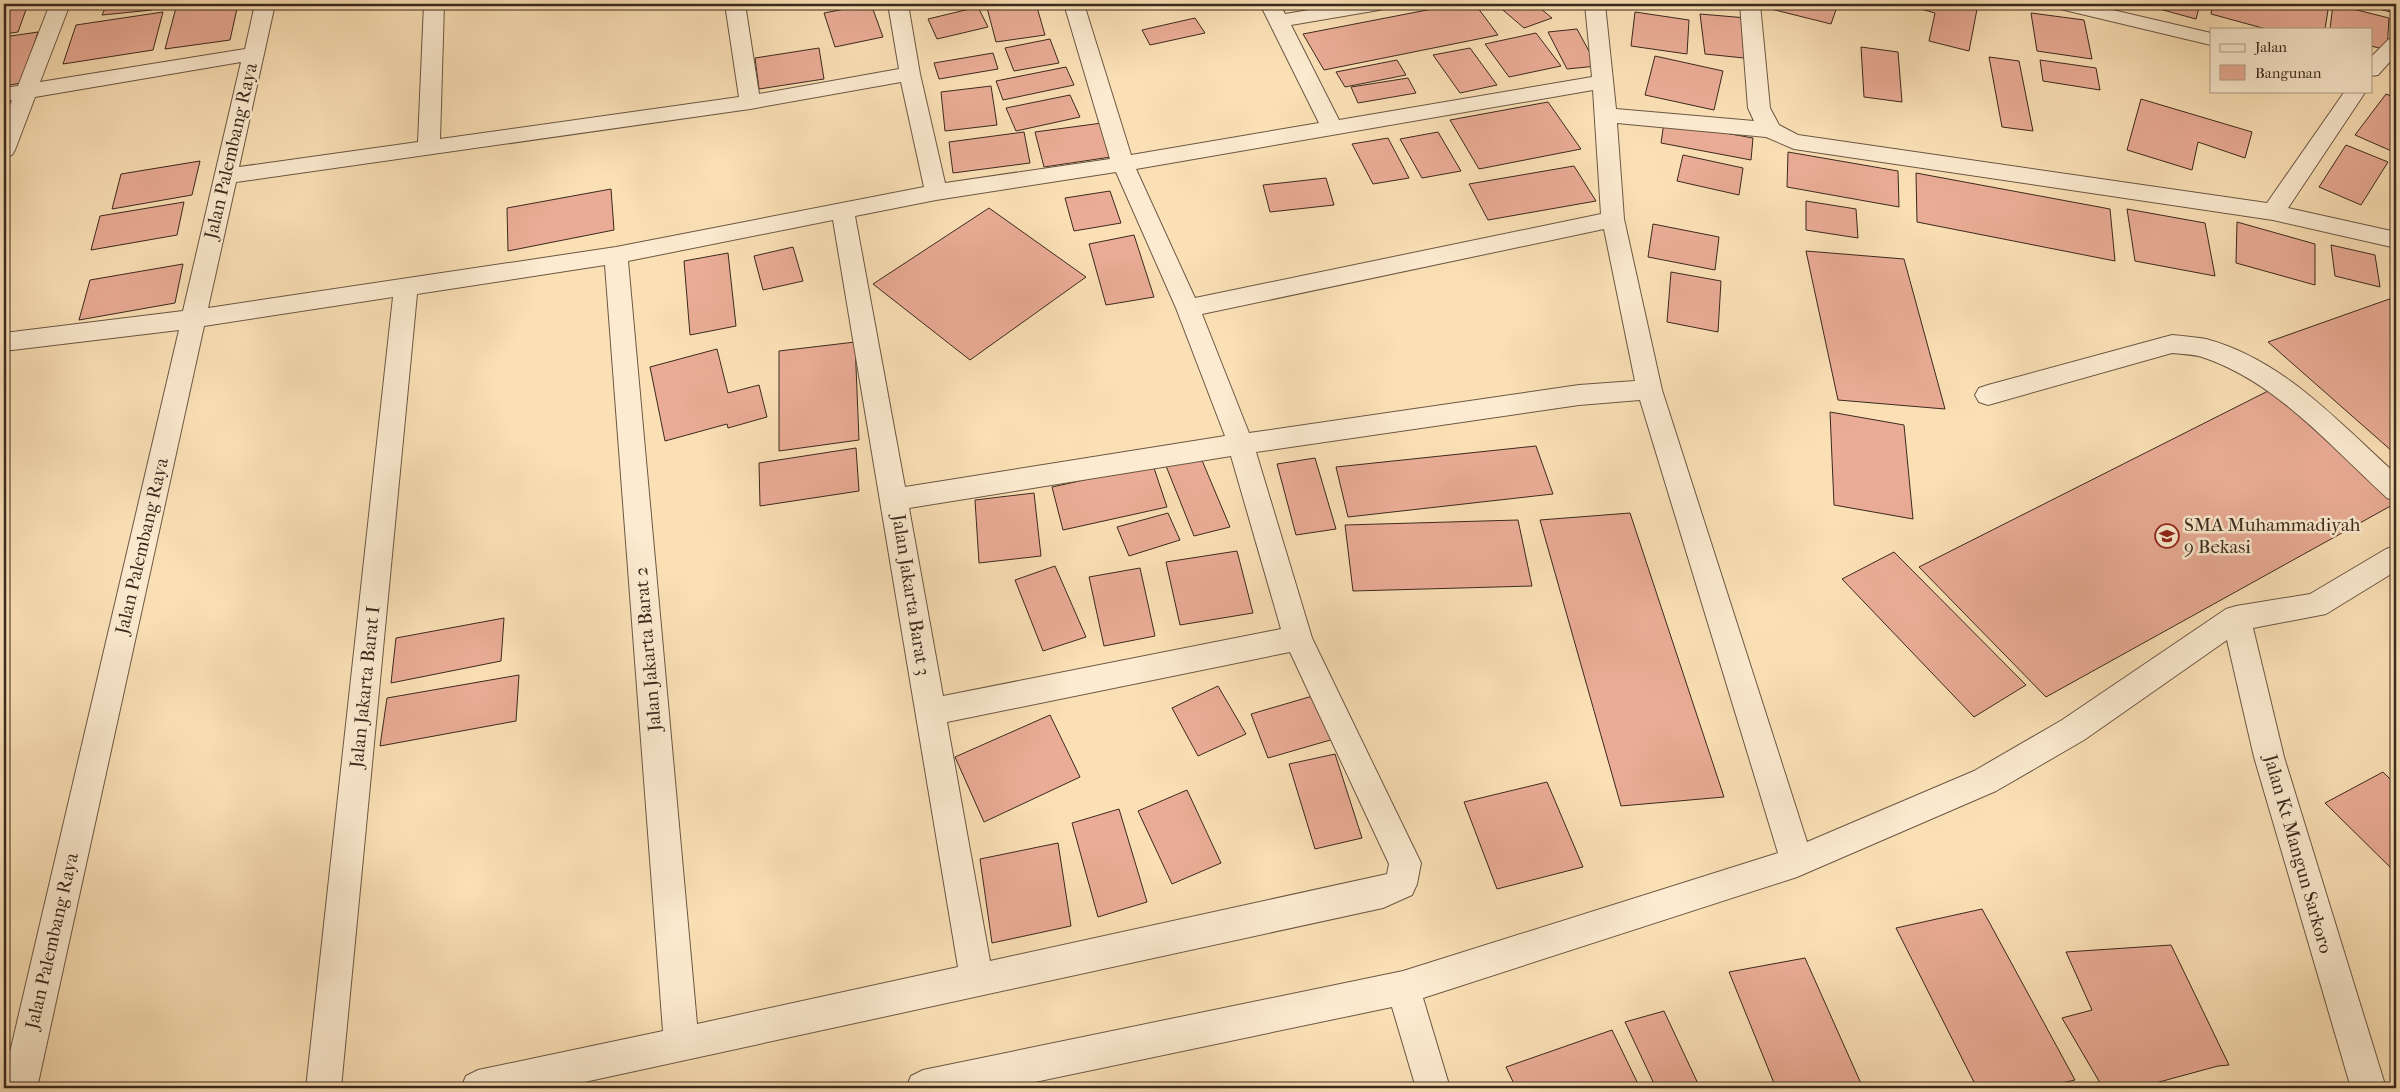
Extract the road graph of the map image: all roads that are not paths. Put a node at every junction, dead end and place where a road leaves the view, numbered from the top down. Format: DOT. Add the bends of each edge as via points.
graph roads {
  1 [pos="60,4"];
  2 [pos="265,4"];
  3 [pos="434,4"];
  4 [pos="735,4"];
  5 [pos="898,4"];
  6 [pos="1074,4"];
  7 [pos="1380,4"];
  8 [pos="1595,4"];
  9 [pos="1750,4"];
  10 [pos="2063,4"];
  11 [pos="1274,12"];
  12 [pos="2210,39"];
  13 [pos="2396,43"];
  14 [pos="254,54"];
  15 [pos="2372,69"];
  16 [pos="910,74"];
  17 [pos="1603,82"];
  18 [pos="26,92"];
  19 [pos="2355,92"];
  20 [pos="4,95"];
  21 [pos="750,102"];
  22 [pos="1606,115"];
  23 [pos="1332,128"];
  24 [pos="1771,130"];
  25 [pos="429,148"];
  26 [pos="4,150"];
  27 [pos="1123,164"];
  28 [pos="226,176"];
  29 [pos="936,192"];
  30 [pos="843,210"];
  31 [pos="2273,212"];
  32 [pos="1613,219"];
  33 [pos="2396,240"];
  34 [pos="616,255"];
  35 [pos="406,287"];
  36 [pos="1188,308"];
  37 [pos="194,319"];
  38 [pos="4,342"];
  39 [pos="1649,390"];
  40 [pos="1988,394"];
  41 [pos="1241,444"];
  42 [pos="2396,490"];
  43 [pos="896,499"];
  44 [pos="2396,557"];
  45 [pos="2236,618"];
  46 [pos="1298,638"];
  47 [pos="930,712"];
  48 [pos="1797,862"];
  49 [pos="977,980"];
  50 [pos="1403,988"];
  51 [pos="681,1043"];
  52 [pos="18,1088"];
  53 [pos="324,1088"];
  54 [pos="478,1088"];
  55 [pos="922,1088"];
  56 [pos="1433,1088"];
  57 [pos="2369,1088"];
  1 -- 18 [label="street"];
  2 -- 14 [label="street, Jalan Palembang Raya"];
  3 -- 25 [label="street"];
  4 -- 21 [label="street"];
  5 -- 16 [label="street"];
  6 -- 27 [label="street"];
  7 -- 11 [label="street"];
  8 -- 17 [label="street"];
  9 -- 24 [label="street" via="1759,108 1762,120"];
  10 -- 12 [label="street"];
  11 -- 23 [label="street"];
  13 -- 15 [label="street"];
  14 -- 18 [label="street"];
  14 -- 28 [label="street, Jalan Palembang Raya"];
  16 -- 21 [label="street"];
  16 -- 29 [label="street"];
  17 -- 22 [label="street"];
  17 -- 23 [label="street"];
  18 -- 20 [label="street"];
  18 -- 26 [label="street"];
  19 -- 31 [label="street"];
  21 -- 25 [label="street"];
  22 -- 24 [label="street"];
  22 -- 32 [label="street"];
  23 -- 27 [label="street"];
  24 -- 31 [label="street" via="1807,145"];
  25 -- 28 [label="street"];
  27 -- 29 [label="street"];
  27 -- 36 [label="street"];
  28 -- 37 [label="street, Jalan Palembang Raya"];
  29 -- 30 [label="street"];
  30 -- 34 [label="street"];
  30 -- 43 [label="street, Jalan Jakarta Barat 3"];
  31 -- 33 [label="street"];
  32 -- 36 [label="street"];
  32 -- 39 [label="street"];
  34 -- 35 [label="street"];
  34 -- 51 [label="street, Jalan Jakarta Barat 2"];
  35 -- 37 [label="street"];
  35 -- 53 [label="street, Jalan Jakarta Barat I"];
  36 -- 41 [label="street"];
  37 -- 38 [label="street"];
  37 -- 52 [label="street, Jalan Palembang Raya"];
  39 -- 41 [label="street" via="1579,395"];
  39 -- 48 [label="street"];
  40 -- 42 [label="street" via="2172,344 2204,348 2255,369 2284,388"];
  41 -- 43 [label="street"];
  41 -- 46 [label="street"];
  43 -- 47 [label="street, Jalan Jakarta Barat 3"];
  44 -- 45 [label="street" via="2316,605"];
  45 -- 48 [label="street" via="2073,730 1985,781"];
  45 -- 57 [label="street, Jalan Kt Mangun Sarkoro" via="2269,756"];
  46 -- 47 [label="street"];
  46 -- 49 [label="street" via="1405,863 1401,884 1383,892"];
  47 -- 49 [label="street, Jalan Jakarta Barat 3"];
  48 -- 50 [label="street"];
  49 -- 51 [label="street"];
  50 -- 55 [label="street"];
  50 -- 56 [label="street"];
  51 -- 54 [label="street"];
}
